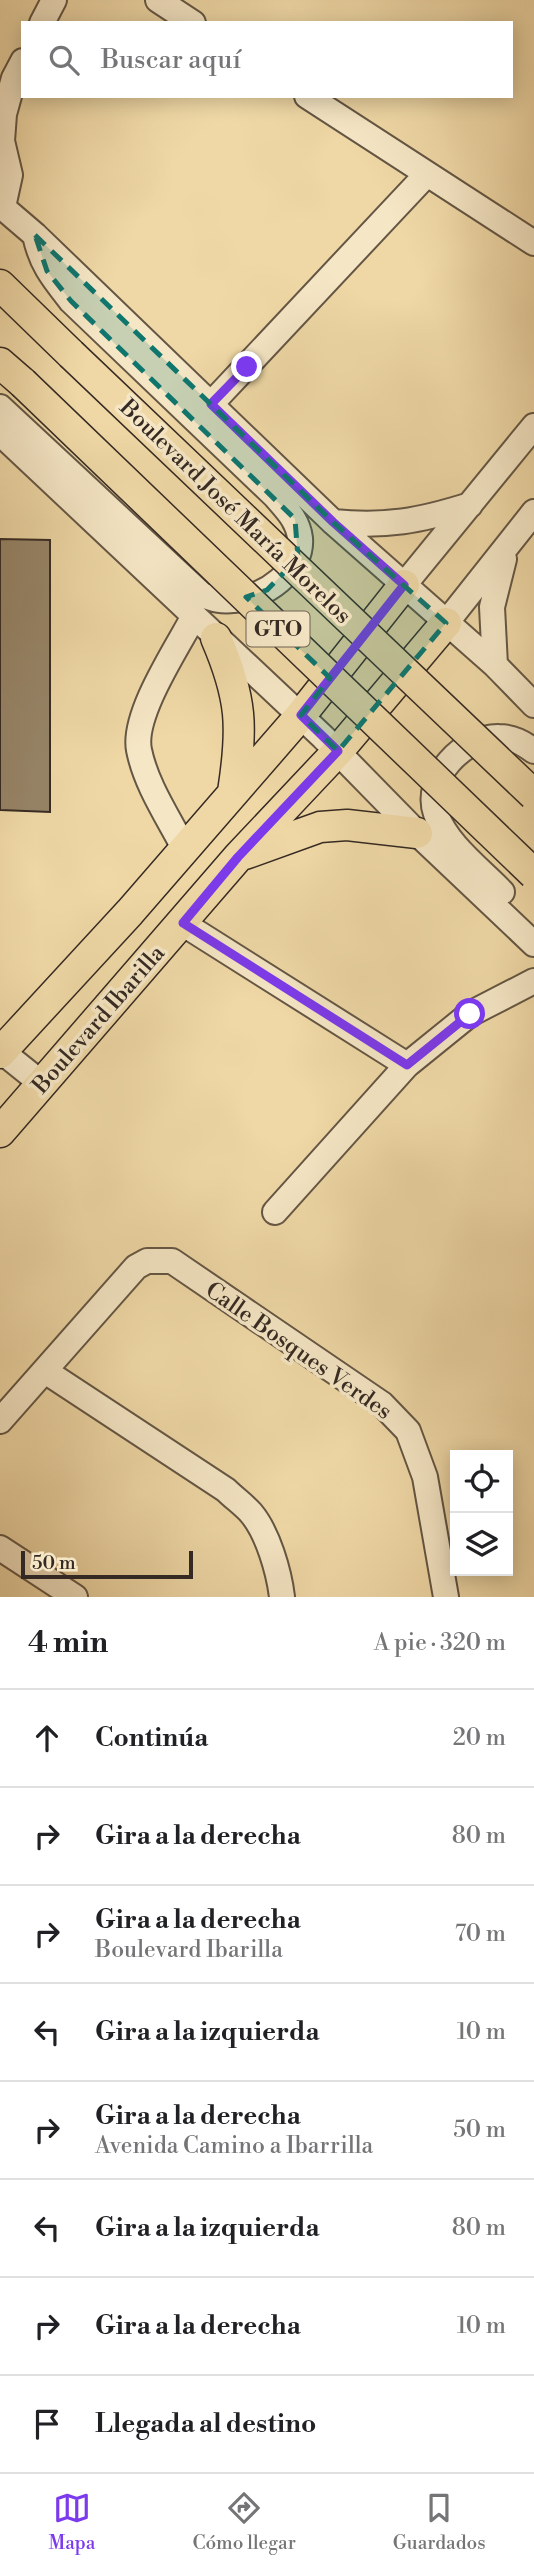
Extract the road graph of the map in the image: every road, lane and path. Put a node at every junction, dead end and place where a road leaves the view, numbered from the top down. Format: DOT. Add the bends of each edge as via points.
graph roads {
  1 [pos="54,0"];
  2 [pos="158,0"];
  3 [pos="43,21"];
  4 [pos="190,21"];
  5 [pos="21,65"];
  6 [pos="310,98"];
  7 [pos="427,174"];
  8 [pos="1,206"];
  9 [pos="35,235"];
  10 [pos="534,243"];
  11 [pos="0,285"];
  12 [pos="0,363"];
  13 [pos="211,404"];
  14 [pos="0,407"];
  15 [pos="534,426"];
  16 [pos="0,433"];
  17 [pos="470,505"];
  18 [pos="534,512"];
  19 [pos="333,522"];
  20 [pos="508,546"];
  21 [pos="404,585"];
  22 [pos="194,617"];
  23 [pos="446,623"];
  24 [pos="216,638"];
  25 [pos="495,665"];
  26 [pos="534,705"];
  27 [pos="301,715"];
  28 [pos="338,751"];
  29 [pos="534,751"];
  30 [pos="233,792"];
  31 [pos="534,794"];
  32 [pos="417,833"];
  33 [pos="184,848"];
  34 [pos="238,857"];
  35 [pos="534,874"];
  36 [pos="183,923"];
  37 [pos="534,929"];
  38 [pos="534,944"];
  39 [pos="534,981"];
  40 [pos="1,1052"];
  41 [pos="407,1065"];
  42 [pos="41,1083"];
  43 [pos="0,1132"];
  44 [pos="275,1212"];
  45 [pos="45,1371"];
  46 [pos="0,1421"];
  47 [pos="0,1549"];
  48 [pos="75,1597"];
  49 [pos="282,1597"];
  50 [pos="446,1597"];
  1 -- 3 [label="street"];
  2 -- 4 [label="street"];
  5 -- 8 [label="street" via="4,114 2,141 10,176"];
  6 -- 7 [label="street"];
  7 -- 10 [label="street"];
  7 -- 13 [label="street"];
  8 -- 9 [label="street"];
  9 -- 13 [label="street"];
  9 -- 14 [label="street" via="43,263 71,301 295,519 300,538 298,558 267,590 237,600 202,595"];
  11 -- 31 [label="main road, Boulevard José María Morelos / GTO, bridge"];
  12 -- 35 [label="main road, GTO, bridge"];
  13 -- 19 [label="street"];
  15 -- 17 [label="street"];
  16 -- 22 [label="street"];
  17 -- 19 [label="street" via="399,523"];
  17 -- 21 [label="street"];
  18 -- 20 [label="street"];
  19 -- 21 [label="street"];
  20 -- 23 [label="street"];
  20 -- 25 [label="street" via="492,607"];
  21 -- 23 [label="street"];
  21 -- 27 [label="main road, Boulevard Ibarilla"];
  22 -- 24 [label="street"];
  22 -- 33 [label="street" via="142,718 138,747"];
  23 -- 25 [label="street"];
  23 -- 28 [label="main road, Boulevard Ibarilla"];
  24 -- 27 [label="street"];
  24 -- 30 [label="main road" via="231,673 241,725"];
  25 -- 26 [label="street"];
  27 -- 28 [label="street"];
  27 -- 30 [label="main road, Boulevard Ibarilla"];
  28 -- 32 [label="street"];
  28 -- 34 [label="main road, Boulevard Ibarilla"];
  29 -- 37 [label="street" via="510,738 475,742 445,765 435,790 435,811 445,833"];
  30 -- 33 [label="main road, Boulevard Ibarilla"];
  32 -- 34 [label="main road" via="347,825 320,827"];
  32 -- 38 [label="street"];
  33 -- 40 [label="main road, Boulevard Ibarilla"];
  34 -- 36 [label="main road, Boulevard Ibarilla"];
  36 -- 41 [label="street"];
  36 -- 42 [label="main road, Boulevard Ibarilla"];
  39 -- 41 [label="street" via="470,1014"];
  40 -- 42 [label="street"];
  41 -- 44 [label="street"];
  42 -- 43 [label="main road, Boulevard Ibarilla"];
  45 -- 46 [label="street"];
  45 -- 49 [label="street" via="226,1490 252,1514 279,1576"];
  45 -- 50 [label="street, Calle Bosques Verdes" via="136,1267 147,1261 172,1261 382,1404 408,1431 425,1477"];
  47 -- 48 [label="street"];
}
